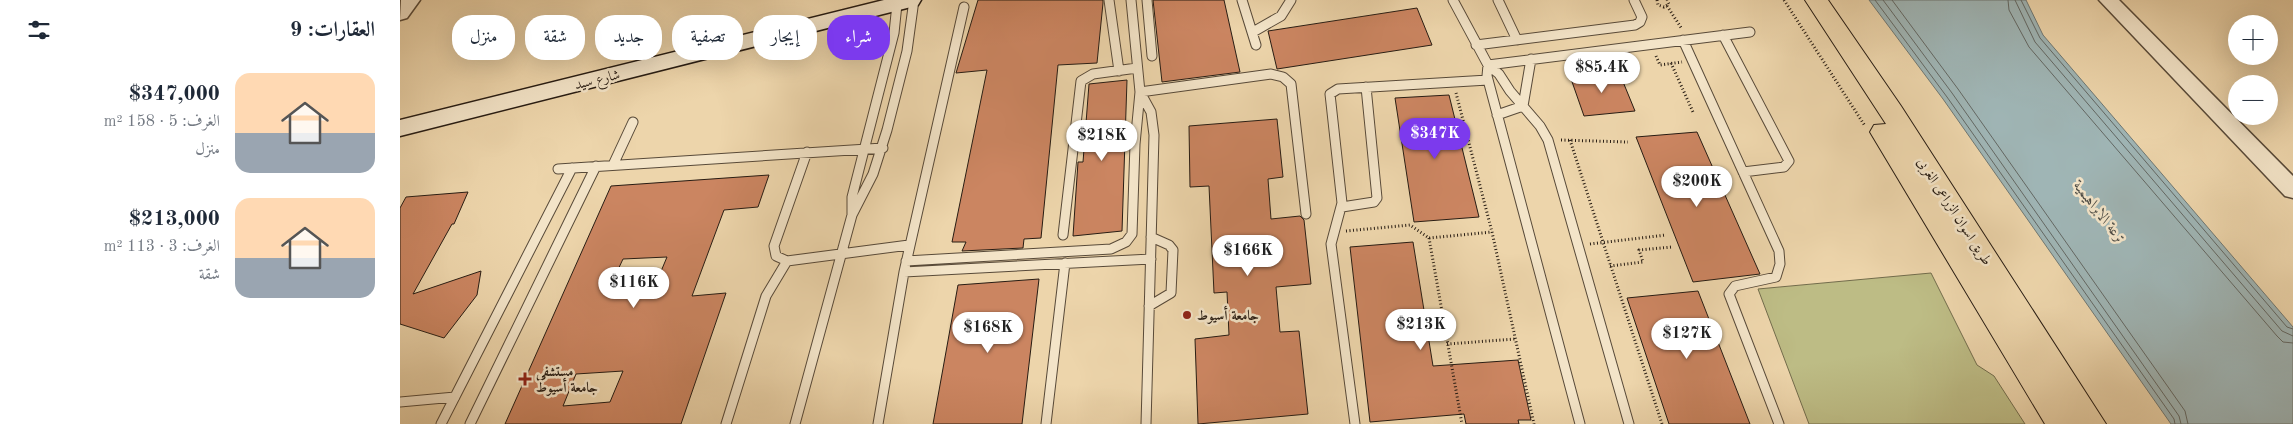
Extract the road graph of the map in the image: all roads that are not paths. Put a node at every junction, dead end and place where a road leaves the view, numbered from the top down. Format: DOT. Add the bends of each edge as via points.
graph roads {
  1 [pos="410,0"];
  2 [pos="1109,0"];
  3 [pos="1131,0"];
  4 [pos="1147,0"];
  5 [pos="1242,0"];
  6 [pos="1292,0"];
  7 [pos="1453,0"];
  8 [pos="1498,0"];
  9 [pos="1634,0"];
  10 [pos="1795,0"];
  11 [pos="1816,0"];
  12 [pos="2108,0"];
  13 [pos="907,1"];
  14 [pos="964,7"];
  15 [pos="400,14"];
  16 [pos="1253,32"];
  17 [pos="1750,32"];
  18 [pos="1723,35"];
  19 [pos="1517,40"];
  20 [pos="1682,40"];
  21 [pos="1256,45"];
  22 [pos="1476,46"];
  23 [pos="908,49"];
  24 [pos="890,50"];
  25 [pos="1152,56"];
  26 [pos="1530,59"];
  27 [pos="888,60"];
  28 [pos="1488,65"];
  29 [pos="1137,68"];
  30 [pos="1119,71"];
  31 [pos="1488,80"];
  32 [pos="1366,87"];
  33 [pos="1140,92"];
  34 [pos="1523,106"];
  35 [pos="893,108"];
  36 [pos="875,110"];
  37 [pos="1496,116"];
  38 [pos="633,122"];
  39 [pos="400,128"];
  40 [pos="883,148"];
  41 [pos="865,149"];
  42 [pos="807,152"];
  43 [pos="613,165"];
  44 [pos="596,166"];
  45 [pos="572,168"];
  46 [pos="558,169"];
  47 [pos="1743,172"];
  48 [pos="2293,190"];
  49 [pos="1342,207"];
  50 [pos="1306,214"];
  51 [pos="852,215"];
  52 [pos="1064,235"];
  53 [pos="1151,237"];
  54 [pos="910,245"];
  55 [pos="842,254"];
  56 [pos="1151,259"];
  57 [pos="787,261"];
  58 [pos="906,261"];
  59 [pos="1065,263"];
  60 [pos="904,272"];
  61 [pos="1150,306"];
  62 [pos="455,397"];
  63 [pos="400,402"];
  64 [pos="441,424"];
  65 [pos="470,424"];
  66 [pos="726,424"];
  67 [pos="795,424"];
  68 [pos="878,424"];
  69 [pos="1046,424"];
  70 [pos="1146,424"];
  71 [pos="1355,424"];
  72 [pos="1580,424"];
  73 [pos="1629,424"];
  74 [pos="1779,424"];
  75 [pos="2062,424"];
  76 [pos="2090,424"];
  1 -- 15 [label="street"];
  2 -- 30 [label="lane"];
  3 -- 29 [label="lane"];
  4 -- 25 [label="lane"];
  5 -- 16 [label="lane"];
  6 -- 16 [label="lane" via="1277,21"];
  7 -- 22 [label="lane"];
  8 -- 19 [label="lane"];
  9 -- 19 [label="lane" via="1642,17 1635,25"];
  10 -- 75 [label="main road, طريق اسوان الزراعى الغربى" via="1872,116"];
  11 -- 76 [label="main road, طريق اسوان الزراعى الغربى" via="1892,112"];
  12 -- 48 [label="street"];
  13 -- 23 [label="lane" via="912,31"];
  13 -- 24 [label="lane"];
  13 -- 39 [label="main road, شارع سيد"];
  14 -- 54 [label="lane"];
  16 -- 21 [label="lane"];
  17 -- 18 [label="lane"];
  18 -- 20 [label="lane"];
  18 -- 47 [label="lane" via="1789,161 1784,168"];
  19 -- 22 [label="lane"];
  20 -- 26 [label="lane"];
  20 -- 47 [label="lane"];
  22 -- 28 [label="lane"];
  23 -- 24 [label="lane"];
  23 -- 35 [label="lane"];
  26 -- 28 [label="lane"];
  26 -- 34 [label="lane"];
  27 -- 36 [label="lane"];
  28 -- 31 [label="lane"];
  28 -- 34 [label="lane" via="1499,74"];
  29 -- 30 [label="lane"];
  29 -- 33 [label="lane"];
  30 -- 52 [label="lane" via="1088,76 1079,84"];
  31 -- 32 [label="lane"];
  31 -- 37 [label="lane"];
  32 -- 49 [label="lane" via="1377,198 1374,202"];
  32 -- 49 [label="lane" via="1338,89 1330,94"];
  33 -- 50 [label="lane" via="1271,74 1287,80 1291,84"];
  33 -- 53 [label="lane" via="1154,122"];
  33 -- 58 [label="lane" via="1132,234 1126,242 1111,248"];
  34 -- 37 [label="lane"];
  34 -- 73 [label="lane" via="1548,140"];
  35 -- 36 [label="lane"];
  35 -- 40 [label="lane"];
  36 -- 41 [label="lane"];
  37 -- 72 [label="lane"];
  38 -- 43 [label="lane"];
  40 -- 41 [label="lane"];
  40 -- 51 [label="lane" via="864,196"];
  41 -- 42 [label="lane"];
  41 -- 51 [label="lane" via="852,197"];
  42 -- 43 [label="lane"];
  42 -- 57 [label="lane" via="774,246 776,256"];
  43 -- 44 [label="lane"];
  44 -- 45 [label="lane"];
  44 -- 65 [label="lane"];
  45 -- 46 [label="lane"];
  45 -- 62 [label="lane"];
  47 -- 74 [label="lane" via="1779,251 1780,264 1776,277 1735,286 1730,298"];
  49 -- 71 [label="lane" via="1331,244"];
  51 -- 55 [label="lane"];
  53 -- 56 [label="lane"];
  53 -- 61 [label="lane" via="1173,248 1172,288 1166,298"];
  54 -- 55 [label="lane"];
  54 -- 58 [label="lane"];
  55 -- 57 [label="lane"];
  55 -- 67 [label="lane"];
  56 -- 59 [label="lane"];
  56 -- 61 [label="lane"];
  57 -- 66 [label="lane" via="766,296"];
  58 -- 60 [label="lane"];
  59 -- 60 [label="lane"];
  59 -- 69 [label="lane"];
  60 -- 68 [label="lane"];
  61 -- 70 [label="lane"];
  62 -- 63 [label="lane"];
  62 -- 64 [label="lane"];
}
